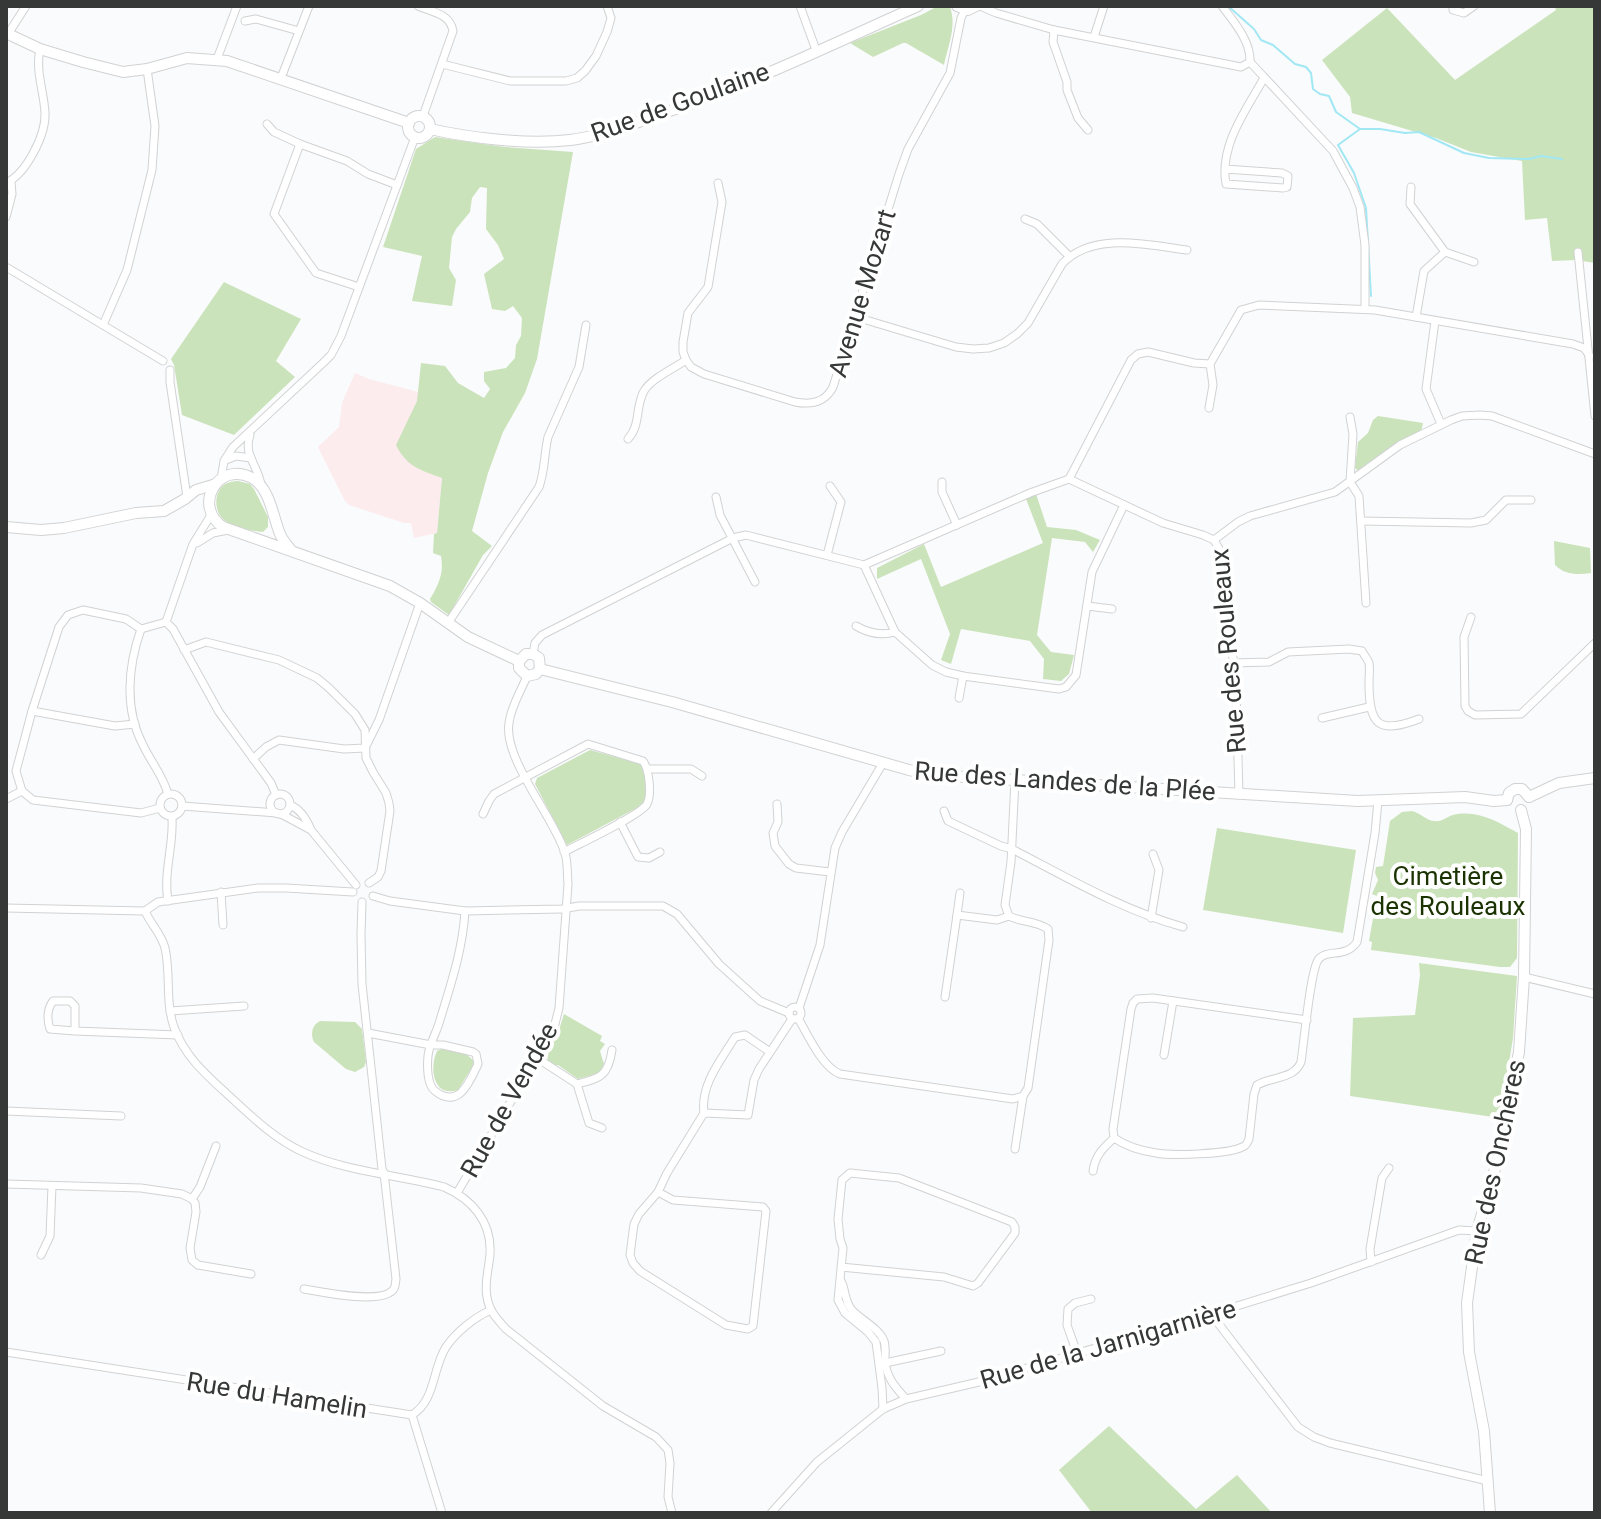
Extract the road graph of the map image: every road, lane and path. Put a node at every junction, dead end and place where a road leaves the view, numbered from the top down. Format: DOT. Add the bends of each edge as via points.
graph roads {
  1 [pos="26,6"];
  2 [pos="237,6"];
  3 [pos="309,6"];
  4 [pos="418,6"];
  5 [pos="607,6"];
  6 [pos="800,6"];
  7 [pos="918,6"];
  8 [pos="978,6"];
  9 [pos="1104,6"];
  10 [pos="1222,6"];
  11 [pos="1453,6"];
  12 [pos="1474,6"];
  13 [pos="961,8"];
  14 [pos="245,21"];
  15 [pos="1054,30"];
  16 [pos="299,31"];
  17 [pos="7,33"];
  18 [pos="1094,37"];
  19 [pos="40,49"];
  20 [pos="816,50"];
  21 [pos="217,59"];
  22 [pos="1250,62"];
  23 [pos="442,64"];
  24 [pos="147,69"];
  25 [pos="281,78"];
  26 [pos="1264,78"];
  27 [pos="423,116"];
  28 [pos="409,123"];
  29 [pos="267,124"];
  30 [pos="430,129"];
  31 [pos="1088,130"];
  32 [pos="415,137"];
  33 [pos="300,144"];
  34 [pos="1225,169"];
  35 [pos="8,182"];
  36 [pos="718,183"];
  37 [pos="397,185"];
  38 [pos="1411,187"];
  39 [pos="6,217"];
  40 [pos="1025,219"];
  41 [pos="1187,250"];
  42 [pos="1445,252"];
  43 [pos="1578,252"];
  44 [pos="1069,256"];
  45 [pos="1474,262"];
  46 [pos="6,267"];
  47 [pos="359,287"];
  48 [pos="1365,309"];
  49 [pos="856,317"];
  50 [pos="1416,317"];
  51 [pos="1435,321"];
  52 [pos="103,325"];
  53 [pos="586,325"];
  54 [pos="1592,356"];
  55 [pos="686,360"];
  56 [pos="163,361"];
  57 [pos="1210,364"];
  58 [pos="170,370"];
  59 [pos="1209,408"];
  60 [pos="1595,416"];
  61 [pos="1350,417"];
  62 [pos="1441,424"];
  63 [pos="250,433"];
  64 [pos="628,439"];
  65 [pos="1595,453"];
  66 [pos="251,458"];
  67 [pos="224,461"];
  68 [pos="1069,479"];
  69 [pos="218,482"];
  70 [pos="942,482"];
  71 [pos="1350,482"];
  72 [pos="261,485"];
  73 [pos="830,486"];
  74 [pos="716,497"];
  75 [pos="186,498"];
  76 [pos="1531,500"];
  77 [pos="209,503"];
  78 [pos="1124,505"];
  79 [pos="211,515"];
  80 [pos="1361,521"];
  81 [pos="276,523"];
  82 [pos="957,525"];
  83 [pos="6,527"];
  84 [pos="228,530"];
  85 [pos="733,538"];
  86 [pos="1214,540"];
  87 [pos="264,541"];
  88 [pos="291,550"];
  89 [pos="191,551"];
  90 [pos="827,555"];
  91 [pos="864,565"];
  92 [pos="755,582"];
  93 [pos="420,603"];
  94 [pos="1366,603"];
  95 [pos="1087,606"];
  96 [pos="1112,609"];
  97 [pos="1471,617"];
  98 [pos="166,622"];
  99 [pos="448,623"];
  100 [pos="856,626"];
  101 [pos="141,629"];
  102 [pos="895,632"];
  103 [pos="1595,643"];
  104 [pos="184,650"];
  105 [pos="1586,652"];
  106 [pos="533,654"];
  107 [pos="519,661"];
  108 [pos="1595,662"];
  109 [pos="1233,663"];
  110 [pos="540,669"];
  111 [pos="527,676"];
  112 [pos="963,676"];
  113 [pos="959,698"];
  114 [pos="1369,707"];
  115 [pos="32,711"];
  116 [pos="1322,718"];
  117 [pos="1419,719"];
  118 [pos="135,724"];
  119 [pos="365,748"];
  120 [pos="253,759"];
  121 [pos="883,763"];
  122 [pos="649,769"];
  123 [pos="702,776"];
  124 [pos="525,777"];
  125 [pos="1595,778"];
  126 [pos="1015,780"];
  127 [pos="22,791"];
  128 [pos="168,794"];
  129 [pos="1239,795"];
  130 [pos="1529,797"];
  131 [pos="273,798"];
  132 [pos="6,799"];
  133 [pos="1507,800"];
  134 [pos="1378,801"];
  135 [pos="777,804"];
  136 [pos="290,805"];
  137 [pos="182,806"];
  138 [pos="160,808"];
  139 [pos="1521,810"];
  140 [pos="258,811"];
  141 [pos="944,811"];
  142 [pos="278,813"];
  143 [pos="483,814"];
  144 [pos="172,817"];
  145 [pos="620,822"];
  146 [pos="311,830"];
  147 [pos="1012,849"];
  148 [pos="564,852"];
  149 [pos="660,852"];
  150 [pos="1153,854"];
  151 [pos="830,872"];
  152 [pos="369,883"];
  153 [pos="354,889"];
  154 [pos="221,892"];
  155 [pos="960,893"];
  156 [pos="373,896"];
  157 [pos="168,901"];
  158 [pos="362,902"];
  159 [pos="6,908"];
  160 [pos="566,909"];
  161 [pos="145,911"];
  162 [pos="465,911"];
  163 [pos="957,915"];
  164 [pos="1009,916"];
  165 [pos="1151,918"];
  166 [pos="223,925"];
  167 [pos="1183,927"];
  168 [pos="1524,977"];
  169 [pos="1595,994"];
  170 [pos="945,997"];
  171 [pos="1173,1001"];
  172 [pos="244,1006"];
  173 [pos="170,1011"];
  174 [pos="793,1017"];
  175 [pos="1307,1020"];
  176 [pos="75,1031"];
  177 [pos="368,1033"];
  178 [pos="178,1035"];
  179 [pos="431,1045"];
  180 [pos="612,1050"];
  181 [pos="770,1052"];
  182 [pos="1164,1055"];
  183 [pos="537,1058"];
  184 [pos="577,1084"];
  185 [pos="1023,1096"];
  186 [pos="6,1111"];
  187 [pos="704,1113"];
  188 [pos="121,1116"];
  189 [pos="602,1128"];
  190 [pos="1114,1138"];
  191 [pos="216,1146"];
  192 [pos="1015,1149"];
  193 [pos="1389,1168"];
  194 [pos="1093,1171"];
  195 [pos="384,1173"];
  196 [pos="6,1184"];
  197 [pos="52,1186"];
  198 [pos="658,1192"];
  199 [pos="457,1193"];
  200 [pos="192,1199"];
  201 [pos="1477,1231"];
  202 [pos="41,1255"];
  203 [pos="1371,1262"];
  204 [pos="841,1267"];
  205 [pos="251,1274"];
  206 [pos="841,1281"];
  207 [pos="304,1289"];
  208 [pos="1091,1299"];
  209 [pos="491,1310"];
  210 [pos="1211,1314"];
  211 [pos="941,1351"];
  212 [pos="6,1352"];
  213 [pos="1077,1353"];
  214 [pos="885,1363"];
  215 [pos="906,1399"];
  216 [pos="883,1409"];
  217 [pos="412,1415"];
  218 [pos="1488,1481"];
  219 [pos="442,1513"];
  220 [pos="672,1513"];
  221 [pos="771,1513"];
  222 [pos="1490,1513"];
  1 -- 17 [label="street"];
  2 -- 21 [label="street"];
  3 -- 16 [label="street"];
  4 -- 23 [label="street" via="452,23"];
  5 -- 23 [label="street" via="607,32 577,78 510,81"];
  6 -- 20 [label="street"];
  7 -- 20 [label="street, Rue de Goulaine"];
  8 -- 13 [label="street"];
  8 -- 15 [label="street"];
  9 -- 18 [label="street"];
  10 -- 22 [label="street" via="1243,36"];
  11 -- 12 [label="street" via="1464,13"];
  13 -- 49 [label="street, Avenue Mozart" via="950,73 908,149"];
  14 -- 16 [label="street"];
  15 -- 18 [label="street"];
  15 -- 31 [label="street" via="1067,90"];
  16 -- 25 [label="street"];
  17 -- 19 [label="street"];
  18 -- 22 [label="street" via="1241,67"];
  19 -- 24 [label="street" via="123,72"];
  19 -- 35 [label="street" via="43,127 30,160"];
  20 -- 30 [label="street, Rue de Goulaine" via="716,95 594,135 548,141"];
  21 -- 24 [label="street" via="187,58"];
  21 -- 25 [label="street"];
  22 -- 26 [label="street"];
  23 -- 27 [label="street"];
  24 -- 52 [label="street" via="155,126 152,170 127,270"];
  25 -- 28 [label="street"];
  26 -- 34 [label="street" via="1235,131"];
  26 -- 48 [label="street" via="1333,151 1353,188 1365,245"];
  27 -- 28 [label="street"];
  27 -- 30 [label="street"];
  28 -- 32 [label="street"];
  29 -- 33 [label="street"];
  30 -- 32 [label="street"];
  32 -- 37 [label="street"];
  33 -- 37 [label="street"];
  33 -- 47 [label="street" via="274,214 316,273"];
  34 -- 34 [label="street" via="1226,184 1289,184 1282,173"];
  35 -- 39 [label="street" via="12,194"];
  36 -- 55 [label="street" via="722,202 708,287 688,313"];
  37 -- 47 [label="street"];
  38 -- 42 [label="street" via="1410,204"];
  40 -- 44 [label="street"];
  41 -- 44 [label="street" via="1110,242"];
  42 -- 45 [label="street"];
  42 -- 50 [label="street" via="1424,271"];
  43 -- 54 [label="street"];
  44 -- 49 [label="street" via="1028,323 989,348 956,347"];
  46 -- 52 [label="street"];
  47 -- 63 [label="street" via="331,355"];
  48 -- 50 [label="street"];
  48 -- 57 [label="street" via="1259,305 1241,310"];
  49 -- 55 [label="street, Avenue Mozart" via="833,387 818,402 795,402 704,374"];
  50 -- 51 [label="street"];
  51 -- 54 [label="street" via="1573,344"];
  51 -- 62 [label="street" via="1426,389"];
  52 -- 56 [label="street"];
  53 -- 99 [label="street" via="579,367 548,437 539,487"];
  54 -- 60 [label="street"];
  55 -- 64 [label="street" via="645,389 635,431"];
  57 -- 59 [label="street"];
  57 -- 68 [label="street" via="1138,354"];
  58 -- 75 [label="street"];
  61 -- 71 [label="street"];
  62 -- 65 [label="street, Rue des Rouleaux" via="1462,416 1492,416"];
  62 -- 71 [label="street, Rue des Rouleaux" via="1400,445"];
  63 -- 66 [label="street"];
  63 -- 67 [label="street"];
  66 -- 67 [label="street"];
  66 -- 72 [label="street"];
  67 -- 69 [label="street"];
  68 -- 78 [label="street"];
  68 -- 82 [label="street"];
  69 -- 72 [label="street" via="238,474"];
  69 -- 75 [label="street"];
  69 -- 77 [label="street"];
  70 -- 82 [label="street"];
  71 -- 80 [label="street" via="1359,496"];
  71 -- 86 [label="street, Rue des Rouleaux" via="1335,492 1250,516"];
  72 -- 81 [label="street"];
  73 -- 90 [label="street" via="841,502"];
  74 -- 85 [label="street"];
  75 -- 77 [label="street"];
  75 -- 83 [label="street" via="168,510 64,528"];
  76 -- 80 [label="street" via="1506,500 1486,520 1471,523"];
  77 -- 79 [label="street"];
  78 -- 86 [label="street"];
  78 -- 95 [label="street" via="1092,572"];
  79 -- 84 [label="street"];
  79 -- 89 [label="street"];
  80 -- 94 [label="street"];
  81 -- 87 [label="street" via="272,537"];
  81 -- 88 [label="street"];
  82 -- 91 [label="street"];
  84 -- 87 [label="street"];
  84 -- 89 [label="street" via="205,537"];
  85 -- 90 [label="street" via="746,535"];
  85 -- 92 [label="street"];
  85 -- 106 [label="street" via="542,635"];
  86 -- 109 [label="street, Rue des Rouleaux" via="1222,554"];
  87 -- 88 [label="street"];
  88 -- 93 [label="street" via="390,586"];
  89 -- 98 [label="street"];
  90 -- 91 [label="street"];
  91 -- 102 [label="street"];
  93 -- 99 [label="street"];
  93 -- 119 [label="street"];
  95 -- 96 [label="street"];
  95 -- 112 [label="street" via="1076,675 1066,687"];
  97 -- 105 [label="street" via="1464,637 1465,706 1475,715 1521,714"];
  98 -- 101 [label="street"];
  98 -- 104 [label="street"];
  99 -- 107 [label="street"];
  100 -- 102 [label="street" via="885,635"];
  101 -- 115 [label="street" via="96,611 68,615 59,627"];
  101 -- 118 [label="street" via="130,682"];
  102 -- 112 [label="street" via="932,665"];
  103 -- 105 [label="street"];
  104 -- 119 [label="street" via="206,642 304,671 355,714 365,730"];
  104 -- 120 [label="street" via="212,702"];
  105 -- 108 [label="street"];
  106 -- 107 [label="street"];
  106 -- 110 [label="street"];
  107 -- 111 [label="street"];
  109 -- 114 [label="street" via="1269,662 1288,652 1362,651 1369,663"];
  109 -- 129 [label="street, Rue des Rouleaux"];
  110 -- 111 [label="street"];
  110 -- 121 [label="street, Rue des Landes de la Plée"];
  111 -- 124 [label="street, Rue de Vendée" via="509,724 510,743"];
  112 -- 113 [label="street"];
  114 -- 116 [label="street"];
  114 -- 117 [label="street" via="1384,725 1402,726"];
  115 -- 118 [label="street" via="115,726"];
  115 -- 127 [label="street" via="16,771"];
  118 -- 128 [label="street"];
  119 -- 120 [label="street" via="279,740"];
  119 -- 152 [label="street" via="390,811 381,871"];
  120 -- 131 [label="street" via="271,783"];
  121 -- 126 [label="street, Rue des Landes de la Plée" via="932,775"];
  121 -- 151 [label="street" via="842,832"];
  122 -- 123 [label="street" via="691,769"];
  122 -- 124 [label="street" via="635,757 588,744"];
  122 -- 145 [label="street" via="647,803"];
  124 -- 143 [label="street" via="494,794"];
  124 -- 148 [label="street, Rue de Vendée"];
  125 -- 130 [label="street" via="1559,783"];
  126 -- 129 [label="street, Rue des Landes de la Plée"];
  126 -- 147 [label="street"];
  127 -- 132 [label="street"];
  127 -- 138 [label="street" via="33,800 141,813"];
  128 -- 137 [label="street" via="178,797"];
  128 -- 138 [label="street"];
  129 -- 134 [label="street, Rue des Landes de la Plée"];
  130 -- 133 [label="street" via="1515,789"];
  130 -- 139 [label="street"];
  131 -- 136 [label="street" via="282,794"];
  131 -- 140 [label="street"];
  131 -- 142 [label="street" via="272,810"];
  133 -- 134 [label="street, Rue des Landes de la Plée"];
  133 -- 139 [label="street"];
  134 -- 175 [label="street" via="1357,942 1348,952 1318,961"];
  135 -- 151 [label="street" via="775,846 789,864"];
  136 -- 142 [label="street"];
  136 -- 146 [label="street"];
  137 -- 140 [label="street"];
  137 -- 144 [label="street"];
  138 -- 144 [label="street"];
  139 -- 168 [label="street, Rue des Onchères" via="1526,829"];
  140 -- 142 [label="street"];
  141 -- 147 [label="street" via="948,821"];
  142 -- 146 [label="street"];
  144 -- 157 [label="street"];
  145 -- 148 [label="street"];
  145 -- 149 [label="street" via="638,857"];
  146 -- 153 [label="street"];
  147 -- 164 [label="street" via="1005,905"];
  147 -- 165 [label="street"];
  148 -- 160 [label="street, Rue de Vendée"];
  150 -- 165 [label="street" via="1159,870"];
  151 -- 174 [label="street" via="820,945"];
  152 -- 153 [label="street"];
  152 -- 156 [label="street"];
  153 -- 154 [label="street"];
  153 -- 158 [label="street"];
  154 -- 157 [label="street"];
  154 -- 166 [label="street"];
  155 -- 163 [label="street"];
  156 -- 158 [label="street"];
  156 -- 162 [label="street"];
  157 -- 161 [label="street"];
  158 -- 177 [label="street"];
  159 -- 161 [label="street"];
  160 -- 162 [label="street"];
  160 -- 174 [label="street" via="663,906 677,914 719,964 760,1001"];
  160 -- 183 [label="street, Rue de Vendée" via="559,1008"];
  161 -- 173 [label="street" via="165,950"];
  162 -- 179 [label="street" via="460,954"];
  163 -- 164 [label="street" via="997,920"];
  163 -- 170 [label="street"];
  164 -- 185 [label="street" via="1048,929 1049,940"];
  165 -- 167 [label="street"];
  168 -- 169 [label="street"];
  168 -- 201 [label="street, Rue des Onchères" via="1513,1084"];
  171 -- 175 [label="street"];
  171 -- 182 [label="street"];
  171 -- 190 [label="street" via="1143,997 1133,1003"];
  172 -- 173 [label="street"];
  173 -- 178 [label="street"];
  174 -- 181 [label="street"];
  174 -- 185 [label="street" via="831,1070 840,1074 1013,1099"];
  175 -- 190 [label="street" via="1298,1070 1257,1085 1246,1144 1220,1152 1159,1154"];
  176 -- 176 [label="street" via="50,1029 53,1001 75,1006"];
  176 -- 178 [label="street"];
  177 -- 179 [label="street"];
  177 -- 195 [label="street"];
  178 -- 195 [label="street" via="199,1068 293,1146 338,1164"];
  179 -- 179 [label="street" via="476,1054 476,1068 463,1093 438,1093 430,1084"];
  180 -- 184 [label="street" via="601,1077"];
  181 -- 187 [label="street" via="754,1080 748,1115"];
  181 -- 187 [label="street" via="745,1035 735,1037 707,1083"];
  183 -- 184 [label="street"];
  183 -- 199 [label="street, Rue de Vendée"];
  184 -- 189 [label="street" via="589,1123"];
  185 -- 192 [label="street"];
  186 -- 188 [label="street"];
  187 -- 198 [label="street"];
  190 -- 194 [label="street" via="1094,1160"];
  191 -- 200 [label="street"];
  193 -- 203 [label="street" via="1382,1178"];
  195 -- 199 [label="street"];
  195 -- 207 [label="street" via="393,1290 370,1297"];
  196 -- 197 [label="street"];
  197 -- 200 [label="street" via="141,1188"];
  197 -- 202 [label="street" via="50,1236"];
  198 -- 198 [label="street" via="634,1224 633,1263 726,1325 753,1326 766,1211 673,1200"];
  199 -- 209 [label="street" via="485,1223"];
  200 -- 205 [label="street" via="192,1260"];
  201 -- 203 [label="street, Rue de la Jarnigarnière" via="1459,1230"];
  201 -- 218 [label="street, Rue des Onchères" via="1468,1330"];
  203 -- 210 [label="street, Rue de la Jarnigarnière"];
  204 -- 204 [label="street" via="838,1219 842,1180 850,1173 899,1178 1015,1227 973,1286 936,1276"];
  204 -- 206 [label="street"];
  206 -- 214 [label="street" via="851,1310 884,1340"];
  206 -- 216 [label="street" via="841,1308 876,1342"];
  208 -- 213 [label="street" via="1068,1309 1067,1325"];
  209 -- 217 [label="street" via="475,1316 446,1347 427,1398"];
  209 -- 220 [label="street" via="506,1329 603,1406 656,1437 668,1450"];
  210 -- 213 [label="street, Rue de la Jarnigarnière"];
  210 -- 218 [label="street" via="1298,1427 1314,1437"];
  211 -- 214 [label="street"];
  212 -- 217 [label="street, Rue du Hamelin"];
  213 -- 215 [label="street, Rue de la Jarnigarnière"];
  214 -- 215 [label="street" via="892,1384"];
  215 -- 216 [label="street, Rue de la Jarnigarnière"];
  216 -- 221 [label="street, Rue de la Jarnigarnière" via="817,1462"];
  217 -- 219 [label="street"];
  218 -- 222 [label="street, Rue des Onchères"];
}
